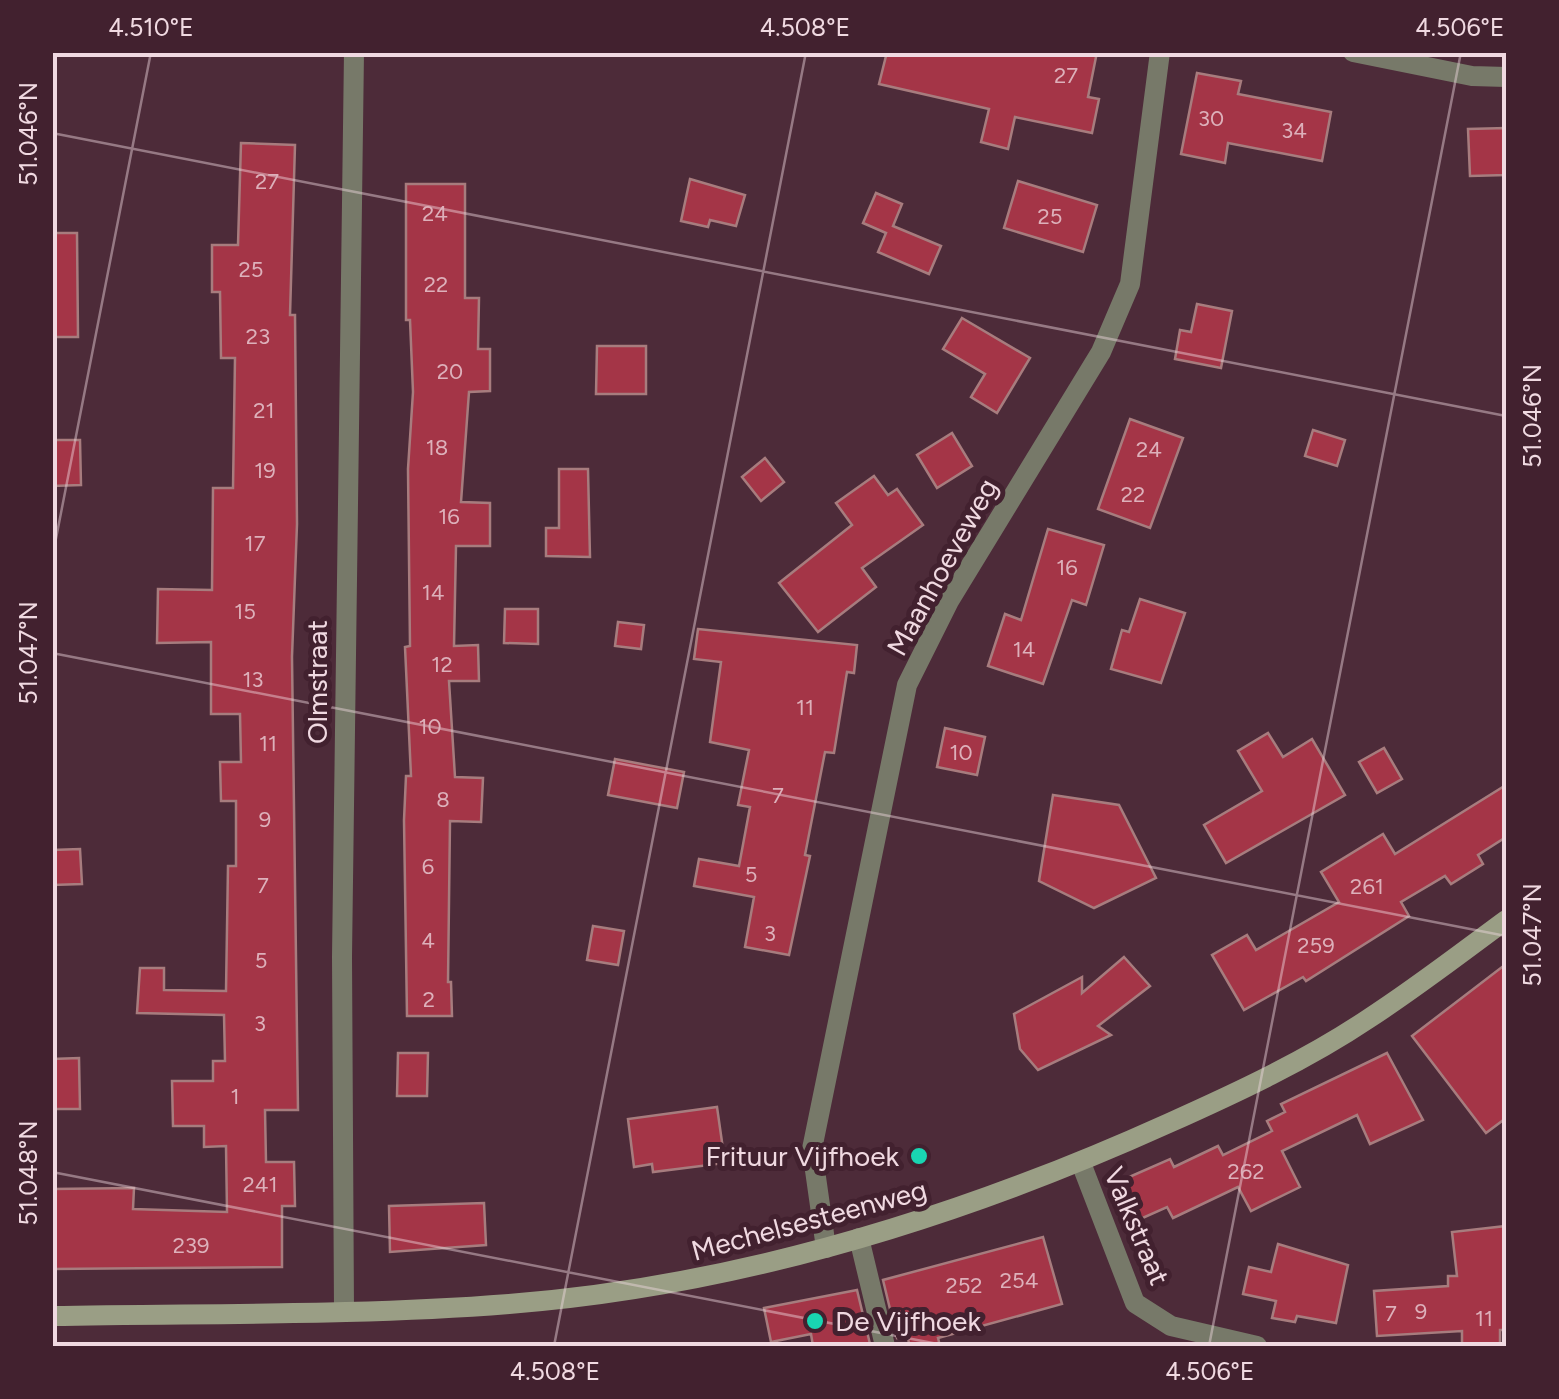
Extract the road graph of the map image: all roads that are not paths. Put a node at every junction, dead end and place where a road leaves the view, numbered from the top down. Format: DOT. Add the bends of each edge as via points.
graph roads {
  1 [pos="354,52"];
  2 [pos="1160,52"];
  3 [pos="1353,52"];
  4 [pos="1506,77"];
  5 [pos="1506,920"];
  6 [pos="1081,1163"];
  7 [pos="860,1238"];
  8 [pos="826,1248"];
  9 [pos="344,1311"];
  10 [pos="52,1316"];
  11 [pos="885,1346"];
  12 [pos="1256,1346"];
  1 -- 9 [label="street, Olmstraat" via="342,919"];
  2 -- 8 [label="street, Maanhoeveweg" via="1130,284 1101,352 949,601 907,685 812,1148"];
  3 -- 4 [label="street"];
  5 -- 6 [label="main road, Mechelsesteenweg" via="1366,1021 1226,1097"];
  6 -- 7 [label="main road, Mechelsesteenweg"];
  6 -- 12 [label="street, Valkstraat" via="1135,1303 1171,1326"];
  7 -- 8 [label="main road, Mechelsesteenweg"];
  7 -- 11 [label="street"];
  8 -- 9 [label="main road, Mechelsesteenweg" via="668,1284 510,1304"];
  9 -- 10 [label="main road, Mechelsesteenweg"];
}
